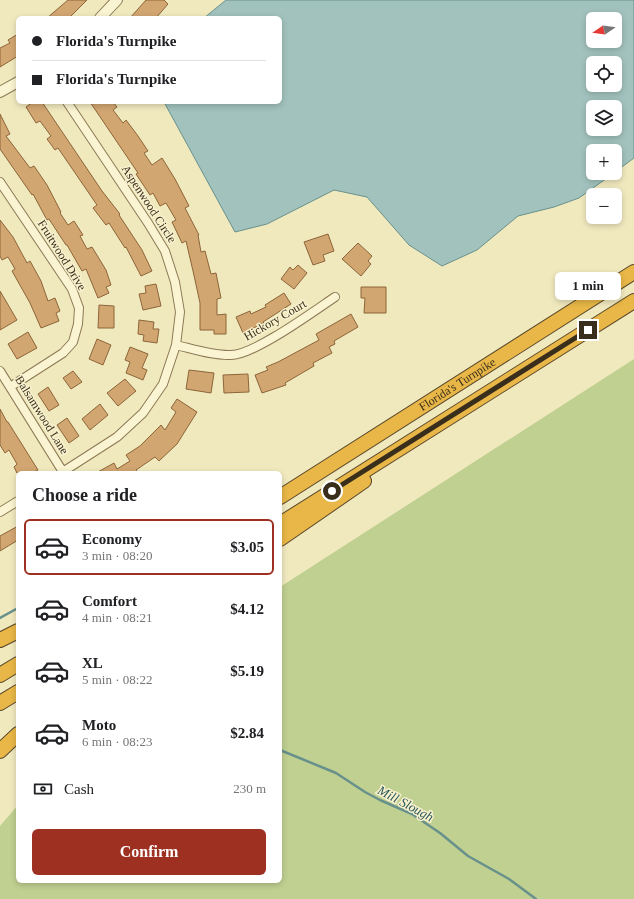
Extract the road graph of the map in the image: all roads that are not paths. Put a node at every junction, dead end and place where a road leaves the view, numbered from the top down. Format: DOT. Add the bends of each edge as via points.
graph roads {
  1 [pos="117,0"];
  2 [pos="102,16"];
  3 [pos="16,83"];
  4 [pos="0,92"];
  5 [pos="67,104"];
  6 [pos="0,182"];
  7 [pos="634,272"];
  8 [pos="336,297"];
  9 [pos="634,301"];
  10 [pos="176,345"];
  11 [pos="536,363"];
  12 [pos="0,371"];
  13 [pos="10,387"];
  14 [pos="61,471"];
  15 [pos="64,471"];
  16 [pos="283,494"];
  17 [pos="16,502"];
  18 [pos="0,512"];
  19 [pos="282,523"];
  20 [pos="282,538"];
  21 [pos="16,632"];
  22 [pos="0,640"];
  23 [pos="16,665"];
  24 [pos="0,675"];
  25 [pos="16,693"];
  26 [pos="0,703"];
  27 [pos="16,736"];
  28 [pos="0,751"];
  1 -- 2 [label="street"];
  3 -- 4 [label="street"];
  5 -- 10 [label="street, Aspenwood Circle" via="165,251 175,282 180,312"];
  6 -- 13 [label="street, Fruitwood Drive" via="72,288 79,308 73,342 63,353"];
  7 -- 16 [label="highway, Florida's Turnpike"];
  8 -- 10 [label="street, Hickory Court" via="257,347 232,356"];
  9 -- 11 [label="highway, Florida's Turnpike"];
  10 -- 15 [label="street, Aspenwood Circle" via="163,384 143,413 117,437"];
  11 -- 19 [label="highway, Florida's Turnpike"];
  11 -- 20 [label="highway"];
  12 -- 13 [label="street, Balsamwood Lane"];
  13 -- 14 [label="street, Balsamwood Lane"];
  17 -- 18 [label="street"];
  21 -- 22 [label="highway"];
  23 -- 24 [label="highway"];
  25 -- 26 [label="highway"];
  27 -- 28 [label="highway"];
}
